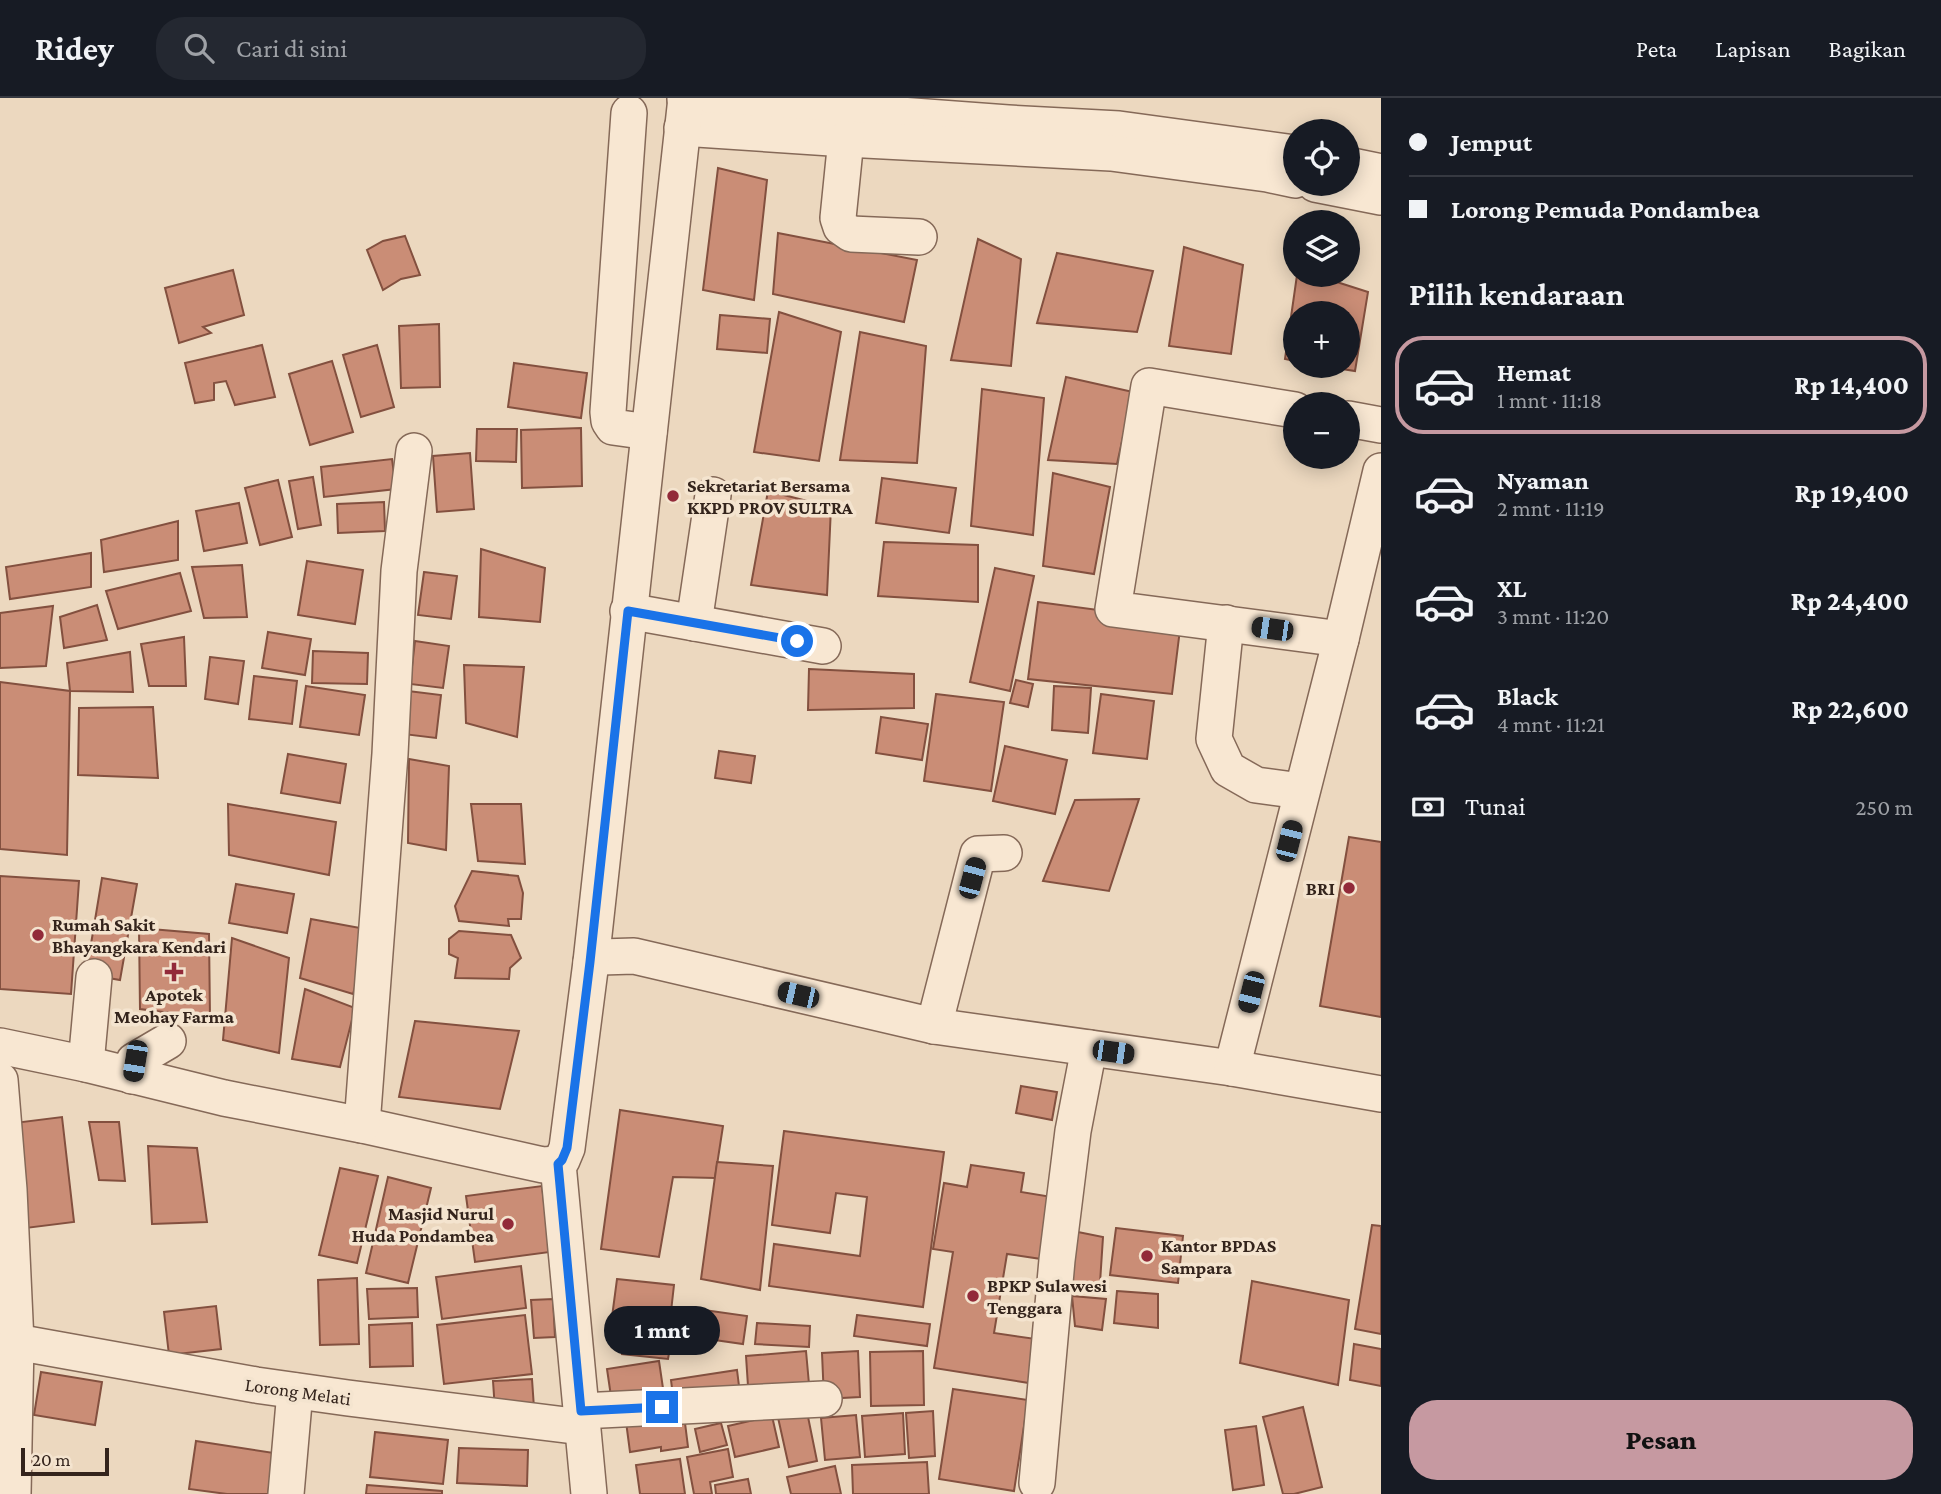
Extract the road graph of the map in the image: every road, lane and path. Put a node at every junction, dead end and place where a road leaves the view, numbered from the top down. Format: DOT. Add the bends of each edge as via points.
graph roads {
  1 [pos="696,109"];
  2 [pos="629,113"];
  3 [pos="846,139"];
  4 [pos="1283,151"];
  5 [pos="1360,167"];
  6 [pos="1381,172"];
  7 [pos="1283,178"];
  8 [pos="1360,193"];
  9 [pos="1381,197"];
  10 [pos="919,237"];
  11 [pos="1283,408"];
  12 [pos="1360,421"];
  13 [pos="1381,425"];
  14 [pos="649,432"];
  15 [pos="414,451"];
  16 [pos="1381,471"];
  17 [pos="713,495"];
  18 [pos="628,611"];
  19 [pos="694,623"];
  20 [pos="1226,623"];
  21 [pos="1341,639"];
  22 [pos="823,646"];
  23 [pos="1301,790"];
  24 [pos="1004,853"];
  25 [pos="590,962"];
  26 [pos="94,977"];
  27 [pos="934,1026"];
  28 [pos="169,1041"];
  29 [pos="0,1046"];
  30 [pos="1089,1048"];
  31 [pos="86,1064"];
  32 [pos="1231,1068"];
  33 [pos="132,1076"];
  34 [pos="0,1080"];
  35 [pos="1381,1094"];
  36 [pos="362,1125"];
  37 [pos="558,1164"];
  38 [pos="16,1342"];
  39 [pos="295,1391"];
  40 [pos="824,1399"];
  41 [pos="582,1419"];
  42 [pos="1037,1483"];
  43 [pos="13,1494"];
  44 [pos="286,1494"];
  45 [pos="589,1494"];
  1 -- 3 [label="street"];
  1 -- 4 [label="street" via="1119,129"];
  1 -- 14 [label="street"];
  2 -- 14 [label="street" via="608,412 613,427"];
  3 -- 7 [label="street" via="1111,153"];
  3 -- 10 [label="street" via="841,226 851,234"];
  5 -- 6 [label="street"];
  8 -- 9 [label="street"];
  11 -- 20 [label="street" via="1149,386 1113,609"];
  12 -- 13 [label="street"];
  14 -- 18 [label="street"];
  15 -- 36 [label="street" via="399,571"];
  16 -- 21 [label="street"];
  17 -- 19 [label="street"];
  18 -- 19 [label="street"];
  18 -- 25 [label="street"];
  19 -- 22 [label="street"];
  20 -- 21 [label="street"];
  20 -- 23 [label="street" via="1214,739 1228,769 1256,785"];
  21 -- 23 [label="street"];
  23 -- 32 [label="street"];
  24 -- 27 [label="street" via="978,854"];
  25 -- 27 [label="street" via="634,956"];
  25 -- 37 [label="street" via="567,1148"];
  26 -- 31 [label="street"];
  27 -- 30 [label="street"];
  28 -- 33 [label="street" via="135,1061"];
  29 -- 31 [label="street"];
  30 -- 32 [label="street"];
  30 -- 42 [label="street" via="1057,1260"];
  31 -- 33 [label="street"];
  32 -- 35 [label="street"];
  33 -- 36 [label="street" via="226,1084"];
  34 -- 38 [label="street"];
  36 -- 37 [label="street" via="542,1166"];
  37 -- 41 [label="street"];
  38 -- 39 [label="street, Lorong Melati"];
  38 -- 43 [label="street"];
  39 -- 41 [label="street, Lorong Melati"];
  39 -- 44 [label="street"];
  40 -- 41 [label="street, Lorong Melati"];
  41 -- 45 [label="street"];
}
